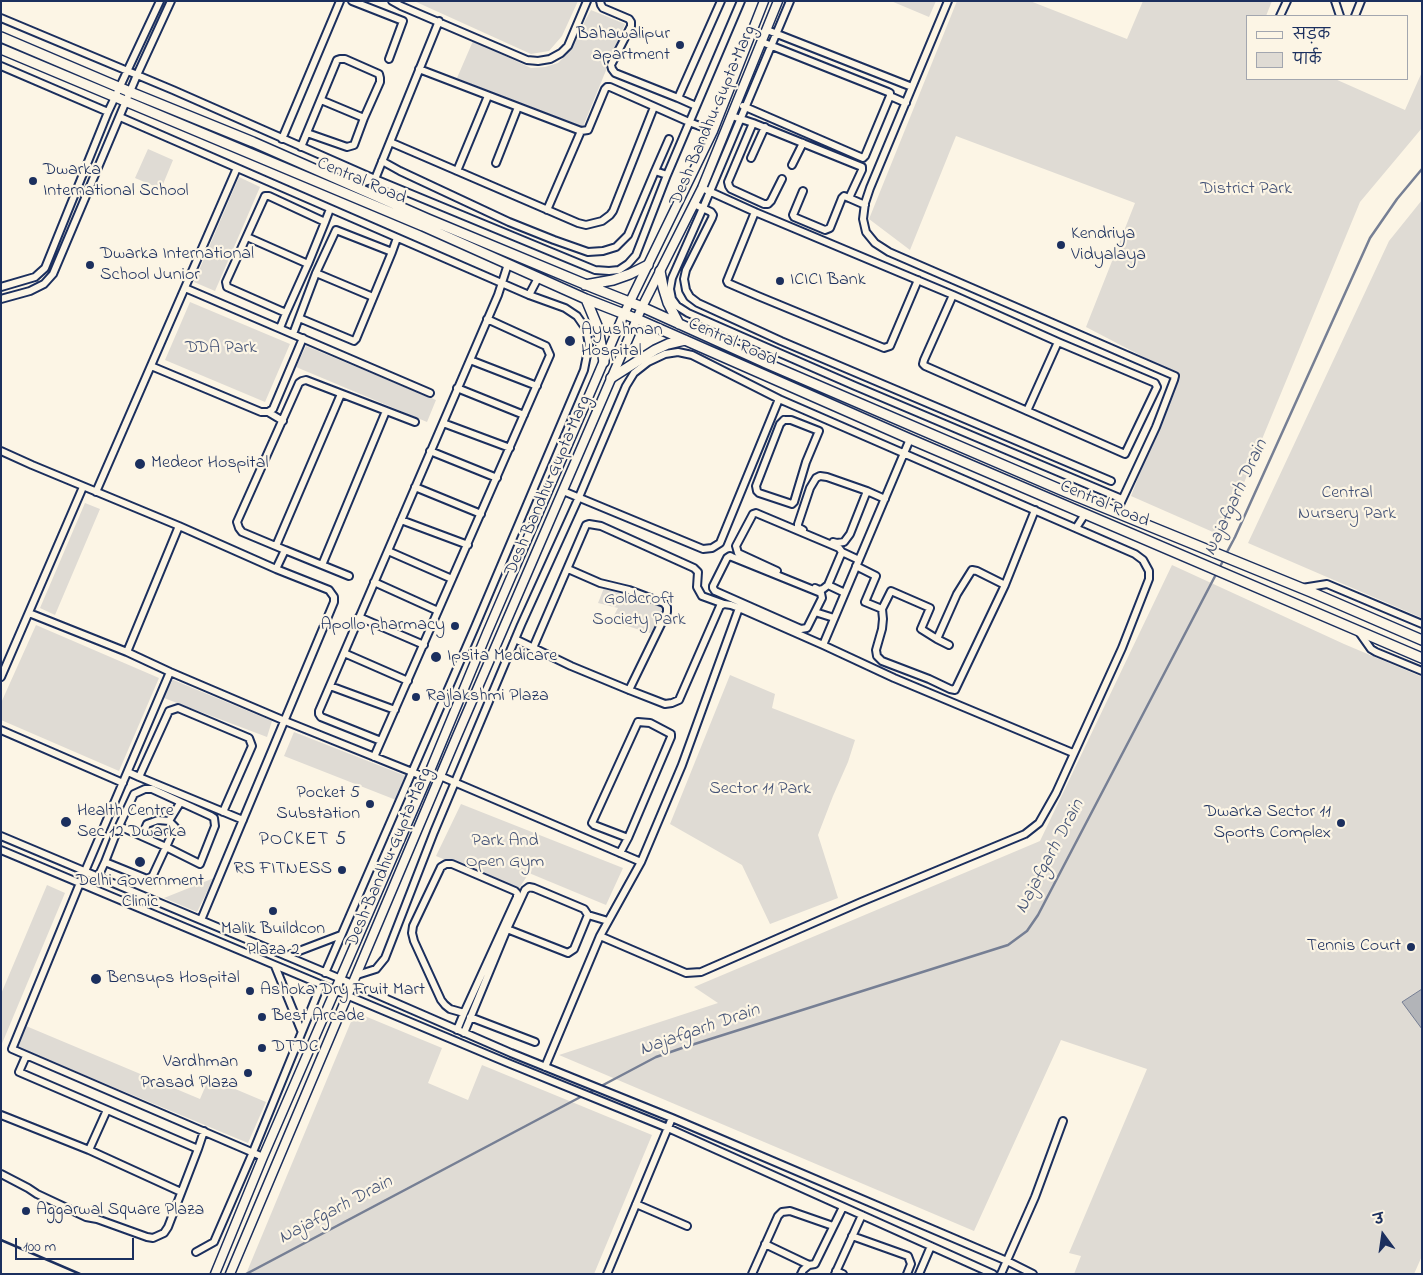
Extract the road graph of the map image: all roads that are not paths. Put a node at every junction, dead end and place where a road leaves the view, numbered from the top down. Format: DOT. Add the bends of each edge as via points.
graph roads {
  1 [pos="160,1"];
  2 [pos="171,1"];
  3 [pos="340,1"];
  4 [pos="352,1"];
  5 [pos="392,1"];
  6 [pos="587,1"];
  7 [pos="600,1"];
  8 [pos="722,1"];
  9 [pos="741,1"];
  10 [pos="764,1"];
  11 [pos="778,1"];
  12 [pos="790,1"];
  13 [pos="948,1"];
  14 [pos="1287,1"];
  15 [pos="1335,1"];
  16 [pos="1361,1"];
  17 [pos="406,8"];
  18 [pos="1280,15"];
  19 [pos="1340,15"];
  20 [pos="1355,15"];
  21 [pos="1,18"];
  22 [pos="401,19"];
  23 [pos="439,22"];
  24 [pos="767,30"];
  25 [pos="776,33"];
  26 [pos="1,37"];
  27 [pos="762,42"];
  28 [pos="772,45"];
  29 [pos="1,49"];
  30 [pos="389,59"];
  31 [pos="1,66"];
  32 [pos="419,69"];
  33 [pos="126,71"];
  34 [pos="137,75"];
  35 [pos="119,87"];
  36 [pos="912,87"];
  37 [pos="130,92"];
  38 [pos="488,96"];
  39 [pos="890,96"];
  40 [pos="115,97"];
  41 [pos="678,98"];
  42 [pos="321,100"];
  43 [pos="126,102"];
  44 [pos="906,103"];
  45 [pos="737,104"];
  46 [pos="696,106"];
  47 [pos="518,107"];
  48 [pos="654,107"];
  49 [pos="745,107"];
  50 [pos="108,112"];
  51 [pos="732,116"];
  52 [pos="120,117"];
  53 [pos="364,118"];
  54 [pos="741,118"];
  55 [pos="689,122"];
  56 [pos="753,122"];
  57 [pos="765,128"];
  58 [pos="581,131"];
  59 [pos="712,131"];
  60 [pos="307,133"];
  61 [pos="282,139"];
  62 [pos="669,139"];
  63 [pos="803,143"];
  64 [pos="388,145"];
  65 [pos="301,147"];
  66 [pos="751,158"];
  67 [pos="382,161"];
  68 [pos="496,163"];
  69 [pos="792,165"];
  70 [pos="237,168"];
  71 [pos="457,171"];
  72 [pos="656,171"];
  73 [pos="667,175"];
  74 [pos="375,179"];
  75 [pos="782,179"];
  76 [pos="351,186"];
  77 [pos="706,189"];
  78 [pos="803,191"];
  79 [pos="849,198"];
  80 [pos="694,204"];
  81 [pos="865,205"];
  82 [pos="703,208"];
  83 [pos="330,209"];
  84 [pos="547,210"];
  85 [pos="755,212"];
  86 [pos="325,222"];
  87 [pos="509,222"];
  88 [pos="504,233"];
  89 [pos="247,237"];
  90 [pos="397,238"];
  91 [pos="392,252"];
  92 [pos="308,264"];
  93 [pos="508,264"];
  94 [pos="648,265"];
  95 [pos="660,271"];
  96 [pos="316,273"];
  97 [pos="538,278"];
  98 [pos="918,280"];
  99 [pos="502,283"];
  100 [pos="585,285"];
  101 [pos="1,287"];
  102 [pos="185,288"];
  103 [pos="529,295"];
  104 [pos="953,295"];
  105 [pos="373,297"];
  106 [pos="1,299"];
  107 [pos="586,299"];
  108 [pos="630,302"];
  109 [pos="642,307"];
  110 [pos="286,313"];
  111 [pos="624,314"];
  112 [pos="299,318"];
  113 [pos="487,319"];
  114 [pos="637,319"];
  115 [pos="679,324"];
  116 [pos="280,328"];
  117 [pos="293,334"];
  118 [pos="303,338"];
  119 [pos="685,340"];
  120 [pos="1058,342"];
  121 [pos="470,360"];
  122 [pos="604,362"];
  123 [pos="151,366"];
  124 [pos="611,378"];
  125 [pos="537,386"];
  126 [pos="457,388"];
  127 [pos="894,388"];
  128 [pos="430,393"];
  129 [pos="341,394"];
  130 [pos="779,399"];
  131 [pos="888,400"];
  132 [pos="386,411"];
  133 [pos="1027,411"];
  134 [pos="268,412"];
  135 [pos="524,415"];
  136 [pos="824,418"];
  137 [pos="283,421"];
  138 [pos="415,422"];
  139 [pos="443,423"];
  140 [pos="819,431"];
  141 [pos="910,439"];
  142 [pos="510,448"];
  143 [pos="1039,450"];
  144 [pos="1,451"];
  145 [pos="430,451"];
  146 [pos="904,453"];
  147 [pos="1034,461"];
  148 [pos="497,478"];
  149 [pos="1111,481"];
  150 [pos="83,487"];
  151 [pos="415,488"];
  152 [pos="867,490"];
  153 [pos="563,491"];
  154 [pos="96,492"];
  155 [pos="579,497"];
  156 [pos="885,499"];
  157 [pos="1122,499"];
  158 [pos="1035,510"];
  159 [pos="1116,513"];
  160 [pos="481,514"];
  161 [pos="1085,514"];
  162 [pos="401,520"];
  163 [pos="179,526"];
  164 [pos="1076,528"];
  165 [pos="468,545"];
  166 [pos="276,546"];
  167 [pos="285,550"];
  168 [pos="388,551"];
  169 [pos="842,552"];
  170 [pos="857,563"];
  171 [pos="322,565"];
  172 [pos="276,569"];
  173 [pos="568,569"];
  174 [pos="349,576"];
  175 [pos="452,579"];
  176 [pos="374,582"];
  177 [pos="828,585"];
  178 [pos="1005,585"];
  179 [pos="1301,588"];
  180 [pos="845,593"];
  181 [pos="724,604"];
  182 [pos="739,608"];
  183 [pos="882,609"];
  184 [pos="438,611"];
  185 [pos="815,612"];
  186 [pos="29,613"];
  187 [pos="359,617"];
  188 [pos="834,618"];
  189 [pos="1422,624"];
  190 [pos="1357,630"];
  191 [pos="515,639"];
  192 [pos="937,639"];
  193 [pos="1422,640"];
  194 [pos="424,645"];
  195 [pos="823,645"];
  196 [pos="949,645"];
  197 [pos="533,648"];
  198 [pos="127,652"];
  199 [pos="344,653"];
  200 [pos="1422,658"];
  201 [pos="170,672"];
  202 [pos="1422,672"];
  203 [pos="1,677"];
  204 [pos="408,681"];
  205 [pos="330,686"];
  206 [pos="629,690"];
  207 [pos="395,710"];
  208 [pos="285,721"];
  209 [pos="1,730"];
  210 [pos="381,741"];
  211 [pos="1073,753"];
  212 [pos="374,757"];
  213 [pos="128,772"];
  214 [pos="412,773"];
  215 [pos="440,776"];
  216 [pos="139,777"];
  217 [pos="427,778"];
  218 [pos="455,782"];
  219 [pos="123,783"];
  220 [pos="180,803"];
  221 [pos="223,812"];
  222 [pos="243,820"];
  223 [pos="170,821"];
  224 [pos="119,826"];
  225 [pos="1,836"];
  226 [pos="142,836"];
  227 [pos="628,838"];
  228 [pos="166,847"];
  229 [pos="1,850"];
  230 [pos="620,853"];
  231 [pos="105,862"];
  232 [pos="641,862"];
  233 [pos="86,871"];
  234 [pos="98,877"];
  235 [pos="80,883"];
  236 [pos="588,915"];
  237 [pos="201,920"];
  238 [pos="608,921"];
  239 [pos="507,929"];
  240 [pos="341,935"];
  241 [pos="600,936"];
  242 [pos="286,956"];
  243 [pos="275,966"];
  244 [pos="324,973"];
  245 [pos="357,975"];
  246 [pos="341,979"];
  247 [pos="321,985"];
  248 [pos="353,985"];
  249 [pos="335,991"];
  250 [pos="348,996"];
  251 [pos="467,1015"];
  252 [pos="301,1030"];
  253 [pos="457,1030"];
  254 [pos="464,1033"];
  255 [pos="535,1042"];
  256 [pos="26,1056"];
  257 [pos="545,1066"];
  258 [pos="107,1110"];
  259 [pos="1,1115"];
  260 [pos="672,1118"];
  261 [pos="1063,1121"];
  262 [pos="668,1128"];
  263 [pos="204,1131"];
  264 [pos="198,1149"];
  265 [pos="89,1150"];
  266 [pos="253,1152"];
  267 [pos="263,1157"];
  268 [pos="1,1174"];
  269 [pos="181,1192"];
  270 [pos="636,1204"];
  271 [pos="843,1207"];
  272 [pos="862,1215"];
  273 [pos="687,1226"];
  274 [pos="833,1226"];
  275 [pos="852,1236"];
  276 [pos="765,1244"];
  277 [pos="931,1246"];
  278 [pos="196,1252"];
  279 [pos="1007,1261"];
  280 [pos="810,1264"];
  281 [pos="216,1272"];
  282 [pos="835,1272"];
  283 [pos="230,1274"];
  284 [pos="607,1274"];
  285 [pos="752,1274"];
  286 [pos="801,1274"];
  287 [pos="843,1274"];
  288 [pos="907,1274"];
  289 [pos="919,1274"];
  290 [pos="993,1274"];
  291 [pos="1001,1274"];
  292 [pos="1033,1274"];
  1 -- 33 [label="street"];
  2 -- 34 [label="street"];
  3 -- 61 [label="street"];
  4 -- 22 [label="street"];
  5 -- 17 [label="street"];
  6 -- 23 [label="street" via="568,46 550,59 538,61 527,60"];
  7 -- 41 [label="street" via="603,8 631,22 612,69"];
  8 -- 41 [label="street"];
  9 -- 46 [label="street"];
  10 -- 59 [label="street, Desh Bandhu Gupta Marg"];
  11 -- 24 [label="street, Desh Bandhu Gupta Marg"];
  12 -- 25 [label="street"];
  13 -- 36 [label="street"];
  14 -- 18 [label="street"];
  15 -- 19 [label="street"];
  16 -- 20 [label="street"];
  17 -- 22 [label="street"];
  17 -- 23 [label="street"];
  21 -- 33 [label="street"];
  22 -- 30 [label="street" via="403,22"];
  23 -- 32 [label="street"];
  24 -- 25 [label="street"];
  24 -- 27 [label="street, Desh Bandhu Gupta Marg"];
  25 -- 28 [label="street"];
  25 -- 36 [label="street"];
  26 -- 35 [label="main road, Central Road"];
  27 -- 28 [label="street"];
  27 -- 45 [label="street, Desh Bandhu Gupta Marg"];
  28 -- 39 [label="street" via="888,92"];
  28 -- 49 [label="street"];
  29 -- 40 [label="main road, Central Road"];
  31 -- 50 [label="street"];
  32 -- 38 [label="street"];
  32 -- 64 [label="street"];
  33 -- 34 [label="street"];
  33 -- 35 [label="street"];
  34 -- 37 [label="street"];
  34 -- 61 [label="street"];
  35 -- 37 [label="main road, Central Road"];
  35 -- 40 [label="street"];
  36 -- 44 [label="street"];
  37 -- 43 [label="street"];
  37 -- 76 [label="main road, Central Road"];
  38 -- 47 [label="street"];
  38 -- 71 [label="street"];
  39 -- 44 [label="street"];
  39 -- 49 [label="street" via="863,158"];
  40 -- 43 [label="main road, Central Road"];
  40 -- 50 [label="street"];
  41 -- 46 [label="street"];
  42 -- 53 [label="street"];
  42 -- 53 [label="street" via="337,60 345,59 379,74"];
  42 -- 60 [label="street"];
  43 -- 52 [label="street"];
  43 -- 93 [label="main road, Central Road"];
  44 -- 81 [label="street"];
  45 -- 49 [label="street"];
  45 -- 51 [label="street, Desh Bandhu Gupta Marg"];
  46 -- 55 [label="street"];
  47 -- 58 [label="street"];
  47 -- 68 [label="street"];
  48 -- 55 [label="street"];
  48 -- 58 [label="street" via="607,87 588,130"];
  48 -- 84 [label="street" via="610,215 586,225"];
  49 -- 54 [label="street"];
  50 -- 101 [label="street" via="45,268 35,277"];
  51 -- 54 [label="street"];
  51 -- 77 [label="street, Desh Bandhu Gupta Marg"];
  52 -- 70 [label="street"];
  52 -- 106 [label="street" via="53,274 44,284 30,291"];
  53 -- 60 [label="street" via="354,145 350,147"];
  54 -- 56 [label="street"];
  54 -- 77 [label="street"];
  55 -- 59 [label="street"];
  55 -- 73 [label="street"];
  56 -- 57 [label="street"];
  56 -- 75 [label="street" via="729,186 768,204"];
  57 -- 63 [label="street"];
  57 -- 66 [label="street"];
  58 -- 84 [label="street"];
  59 -- 94 [label="street, Desh Bandhu Gupta Marg"];
  60 -- 65 [label="street"];
  61 -- 65 [label="street"];
  62 -- 72 [label="street"];
  63 -- 69 [label="street"];
  63 -- 79 [label="street" via="862,167"];
  64 -- 67 [label="street"];
  64 -- 71 [label="street"];
  65 -- 74 [label="street"];
  67 -- 74 [label="street"];
  67 -- 87 [label="street"];
  70 -- 83 [label="street"];
  70 -- 102 [label="street"];
  71 -- 84 [label="street"];
  72 -- 73 [label="street"];
  72 -- 87 [label="street" via="628,236 616,247 588,252"];
  73 -- 88 [label="street" via="636,256 619,270 595,270"];
  74 -- 76 [label="street"];
  74 -- 88 [label="street"];
  76 -- 100 [label="main road, Central Road"];
  77 -- 80 [label="street, Desh Bandhu Gupta Marg"];
  77 -- 82 [label="street"];
  77 -- 85 [label="street"];
  78 -- 79 [label="street" via="793,216 824,230 830,228 842,198"];
  79 -- 81 [label="street"];
  80 -- 82 [label="street"];
  80 -- 95 [label="street, Desh Bandhu Gupta Marg"];
  81 -- 157 [label="street" via="863,219 866,232 874,243 889,252 1175,376 1156,427"];
  82 -- 127 [label="street" via="711,212 712,218 686,270 684,280 690,297 772,337"];
  82 -- 131 [label="street" via="672,278 670,289 677,306"];
  83 -- 86 [label="street"];
  83 -- 90 [label="street"];
  85 -- 98 [label="street"];
  85 -- 98 [label="street" via="728,278 728,283 743,290 884,348 890,346"];
  86 -- 89 [label="street" via="265,196"];
  86 -- 92 [label="street"];
  87 -- 88 [label="street"];
  89 -- 92 [label="street"];
  89 -- 110 [label="street" via="226,282 227,287"];
  90 -- 91 [label="street"];
  90 -- 99 [label="street"];
  91 -- 96 [label="street" via="336,230"];
  91 -- 105 [label="street"];
  92 -- 110 [label="street"];
  93 -- 97 [label="main road, Central Road"];
  93 -- 99 [label="street"];
  94 -- 100 [label="main road" via="613,280"];
  94 -- 108 [label="street, Desh Bandhu Gupta Marg"];
  95 -- 109 [label="street, Desh Bandhu Gupta Marg"];
  95 -- 115 [label="main road" via="668,303"];
  96 -- 105 [label="street"];
  96 -- 112 [label="street"];
  97 -- 103 [label="street"];
  97 -- 107 [label="main road, Central Road"];
  98 -- 104 [label="street"];
  99 -- 103 [label="street"];
  99 -- 113 [label="street"];
  100 -- 108 [label="main road, Central Road"];
  102 -- 116 [label="street"];
  102 -- 123 [label="street"];
  103 -- 214 [label="street" via="565,308 586,328 589,345 584,370"];
  104 -- 120 [label="street"];
  104 -- 133 [label="street" via="923,364"];
  105 -- 112 [label="street" via="354,341"];
  107 -- 111 [label="main road, Central Road"];
  107 -- 122 [label="main road" via="598,328"];
  108 -- 109 [label="main road, Central Road"];
  108 -- 111 [label="street, Desh Bandhu Gupta Marg"];
  109 -- 114 [label="street, Desh Bandhu Gupta Marg"];
  109 -- 115 [label="main road, Central Road"];
  110 -- 116 [label="street"];
  111 -- 114 [label="main road, Central Road"];
  111 -- 122 [label="street, Desh Bandhu Gupta Marg"];
  112 -- 117 [label="street"];
  113 -- 121 [label="street"];
  113 -- 125 [label="street" via="546,346 550,355"];
  114 -- 119 [label="main road, Central Road"];
  114 -- 124 [label="street, Desh Bandhu Gupta Marg"];
  115 -- 159 [label="main road, Central Road"];
  116 -- 117 [label="street"];
  117 -- 118 [label="street"];
  118 -- 128 [label="street"];
  118 -- 134 [label="street" via="273,409"];
  119 -- 124 [label="main road" via="655,350"];
  119 -- 141 [label="main road, Central Road"];
  120 -- 133 [label="street"];
  120 -- 133 [label="street" via="1155,383 1157,387 1125,454"];
  121 -- 125 [label="street"];
  121 -- 126 [label="street"];
  122 -- 217 [label="street, Desh Bandhu Gupta Marg"];
  123 -- 134 [label="street" via="261,412"];
  123 -- 154 [label="street"];
  124 -- 153 [label="street, Desh Bandhu Gupta Marg"];
  125 -- 135 [label="street"];
  126 -- 135 [label="street"];
  126 -- 139 [label="street"];
  127 -- 131 [label="street"];
  127 -- 143 [label="street"];
  129 -- 132 [label="street"];
  129 -- 137 [label="street" via="302,381"];
  129 -- 166 [label="street"];
  130 -- 136 [label="street"];
  130 -- 155 [label="street" via="692,355 665,354 648,362 634,373 626,386"];
  130 -- 155 [label="street" via="720,543 712,548 703,549"];
  131 -- 147 [label="street"];
  132 -- 138 [label="street"];
  132 -- 171 [label="street"];
  134 -- 137 [label="street"];
  135 -- 142 [label="street"];
  136 -- 140 [label="street"];
  136 -- 146 [label="street"];
  137 -- 166 [label="street" via="238,522 242,532"];
  139 -- 142 [label="street"];
  139 -- 145 [label="street"];
  140 -- 140 [label="street" via="784,420 756,491 792,504"];
  141 -- 146 [label="street"];
  141 -- 161 [label="main road, Central Road"];
  142 -- 148 [label="street"];
  143 -- 147 [label="street"];
  143 -- 149 [label="street"];
  144 -- 150 [label="street"];
  145 -- 148 [label="street"];
  145 -- 151 [label="street"];
  146 -- 156 [label="street"];
  146 -- 158 [label="street"];
  147 -- 157 [label="street"];
  148 -- 160 [label="street"];
  150 -- 154 [label="street"];
  150 -- 186 [label="street"];
  151 -- 160 [label="street"];
  151 -- 162 [label="street"];
  152 -- 152 [label="street" via="827,477 816,478 798,527 837,543 844,542"];
  152 -- 156 [label="street"];
  153 -- 155 [label="street"];
  153 -- 215 [label="street, Desh Bandhu Gupta Marg"];
  154 -- 163 [label="street"];
  155 -- 191 [label="street"];
  156 -- 170 [label="street"];
  157 -- 159 [label="street"];
  158 -- 164 [label="street"];
  158 -- 178 [label="street"];
  159 -- 179 [label="main road, Central Road"];
  160 -- 165 [label="street"];
  161 -- 164 [label="street"];
  161 -- 190 [label="main road, Central Road"];
  162 -- 165 [label="street"];
  162 -- 168 [label="street"];
  163 -- 172 [label="street"];
  163 -- 198 [label="street"];
  164 -- 211 [label="street" via="1135,554 1143,560 1150,574 1122,648"];
  165 -- 175 [label="street"];
  166 -- 167 [label="street"];
  167 -- 171 [label="street"];
  167 -- 172 [label="street"];
  168 -- 175 [label="street"];
  168 -- 176 [label="street"];
  169 -- 170 [label="street"];
  169 -- 177 [label="street"];
  169 -- 177 [label="street" via="756,513 751,516 736,546 738,553 820,590"];
  170 -- 180 [label="street"];
  170 -- 183 [label="street" via="876,576 865,602"];
  171 -- 174 [label="street"];
  172 -- 208 [label="street" via="329,590 334,596"];
  173 -- 181 [label="street" via="586,526 601,526 694,568 698,572 697,587 702,596"];
  173 -- 197 [label="street"];
  173 -- 206 [label="street" via="600,583 664,603 667,607"];
  175 -- 184 [label="street"];
  176 -- 184 [label="street"];
  176 -- 187 [label="street"];
  177 -- 180 [label="street"];
  178 -- 183 [label="street" via="955,690 882,661 877,656 884,619"];
  178 -- 192 [label="street" via="972,570 957,594"];
  179 -- 189 [label="street" via="1327,584"];
  179 -- 193 [label="main road, Central Road"];
  180 -- 188 [label="street"];
  181 -- 182 [label="street"];
  181 -- 206 [label="street" via="720,606 678,700 665,704"];
  182 -- 195 [label="street"];
  182 -- 232 [label="street" via="682,765"];
  183 -- 192 [label="street" via="891,591 930,608 921,629"];
  184 -- 194 [label="street"];
  185 -- 185 [label="street" via="807,628 801,629 715,591 713,586 730,556 820,593 822,598"];
  185 -- 188 [label="street"];
  186 -- 198 [label="street"];
  186 -- 203 [label="street"];
  187 -- 194 [label="street"];
  187 -- 199 [label="street"];
  188 -- 195 [label="street"];
  190 -- 200 [label="main road, Central Road"];
  190 -- 202 [label="street" via="1373,650"];
  191 -- 197 [label="street"];
  191 -- 218 [label="street"];
  192 -- 196 [label="street"];
  194 -- 204 [label="street"];
  195 -- 211 [label="street" via="902,682"];
  197 -- 206 [label="street"];
  198 -- 201 [label="street"];
  199 -- 204 [label="street"];
  199 -- 205 [label="street"];
  201 -- 208 [label="street"];
  201 -- 213 [label="street"];
  204 -- 207 [label="street"];
  205 -- 207 [label="street"];
  205 -- 210 [label="street" via="319,711 321,717"];
  207 -- 210 [label="street"];
  208 -- 212 [label="street"];
  208 -- 222 [label="street"];
  209 -- 219 [label="street"];
  210 -- 212 [label="street"];
  211 -- 241 [label="street" via="1039,824 1025,834 701,972 686,973"];
  212 -- 214 [label="street"];
  213 -- 216 [label="street"];
  213 -- 219 [label="street"];
  214 -- 217 [label="street"];
  214 -- 240 [label="street"];
  215 -- 218 [label="street"];
  215 -- 245 [label="street, Desh Bandhu Gupta Marg"];
  216 -- 221 [label="street"];
  216 -- 221 [label="street" via="169,711 178,708 249,738 252,746"];
  217 -- 246 [label="street, Desh Bandhu Gupta Marg"];
  218 -- 230 [label="street"];
  218 -- 245 [label="street" via="385,958 376,968"];
  219 -- 233 [label="street"];
  220 -- 223 [label="street"];
  220 -- 224 [label="street" via="152,789 140,791 134,794"];
  220 -- 228 [label="street" via="211,816 215,826 200,864"];
  221 -- 222 [label="street"];
  222 -- 237 [label="street"];
  223 -- 226 [label="street" via="158,820 147,824"];
  223 -- 228 [label="street" via="175,827"];
  224 -- 226 [label="street"];
  224 -- 231 [label="street"];
  225 -- 233 [label="street"];
  226 -- 228 [label="street"];
  227 -- 227 [label="street" via="592,822 636,723 650,723 671,737"];
  227 -- 230 [label="street"];
  228 -- 231 [label="street" via="153,875 147,878"];
  229 -- 235 [label="street"];
  230 -- 232 [label="street"];
  231 -- 234 [label="street"];
  232 -- 238 [label="street"];
  233 -- 234 [label="street"];
  233 -- 235 [label="street"];
  234 -- 237 [label="street"];
  235 -- 243 [label="street"];
  235 -- 256 [label="street" via="12,1049"];
  236 -- 238 [label="street"];
  236 -- 239 [label="street" via="574,949 568,953"];
  236 -- 239 [label="street" via="584,909 529,887"];
  237 -- 242 [label="street"];
  238 -- 241 [label="street"];
  239 -- 251 [label="street"];
  240 -- 242 [label="street"];
  240 -- 244 [label="street"];
  241 -- 257 [label="street"];
  242 -- 244 [label="street"];
  243 -- 247 [label="street"];
  243 -- 252 [label="street"];
  244 -- 246 [label="street"];
  245 -- 248 [label="street, Desh Bandhu Gupta Marg"];
  246 -- 248 [label="street"];
  246 -- 249 [label="street, Desh Bandhu Gupta Marg"];
  247 -- 249 [label="street"];
  247 -- 252 [label="street"];
  248 -- 250 [label="street, Desh Bandhu Gupta Marg"];
  248 -- 253 [label="street"];
  249 -- 250 [label="street"];
  249 -- 267 [label="street"];
  250 -- 262 [label="street"];
  250 -- 283 [label="street"];
  251 -- 251 [label="street" via="450,1009 441,1000 412,933 441,867 446,864 517,893"];
  251 -- 253 [label="street"];
  251 -- 254 [label="street"];
  251 -- 255 [label="street"];
  252 -- 266 [label="street"];
  253 -- 254 [label="street"];
  254 -- 257 [label="street"];
  256 -- 258 [label="street" via="19,1072"];
  256 -- 263 [label="street"];
  257 -- 260 [label="street"];
  258 -- 264 [label="street"];
  258 -- 265 [label="street"];
  259 -- 265 [label="street"];
  260 -- 262 [label="street"];
  260 -- 279 [label="street"];
  261 -- 279 [label="street"];
  262 -- 270 [label="street"];
  262 -- 271 [label="street"];
  263 -- 264 [label="street"];
  263 -- 266 [label="street"];
  264 -- 269 [label="street"];
  265 -- 269 [label="street"];
  266 -- 267 [label="street"];
  266 -- 278 [label="street" via="214,1242"];
  267 -- 281 [label="street"];
  268 -- 269 [label="street" via="86,1217 147,1238 164,1233"];
  270 -- 273 [label="street"];
  270 -- 284 [label="street"];
  271 -- 272 [label="street"];
  271 -- 274 [label="street"];
  272 -- 275 [label="street"];
  272 -- 277 [label="street"];
  274 -- 276 [label="street" via="790,1211 782,1212"];
  274 -- 280 [label="street" via="815,1264"];
  275 -- 282 [label="street"];
  275 -- 288 [label="street" via="908,1256 911,1264"];
  276 -- 280 [label="street"];
  276 -- 285 [label="street"];
  277 -- 289 [label="street"];
  277 -- 290 [label="street"];
  279 -- 291 [label="street"];
  279 -- 292 [label="street"];
  280 -- 286 [label="street"];
  282 -- 287 [label="street"];
}
